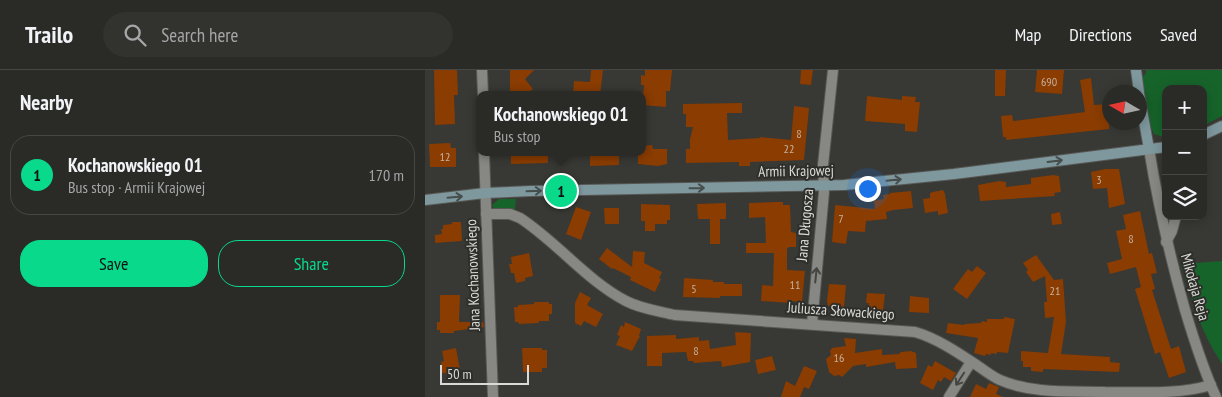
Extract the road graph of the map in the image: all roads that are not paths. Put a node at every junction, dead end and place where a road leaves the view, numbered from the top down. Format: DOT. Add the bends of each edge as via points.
graph roads {
  1 [pos="482,70"];
  2 [pos="833,70"];
  3 [pos="1135,70"];
  4 [pos="1138,85"];
  5 [pos="483,91"];
  6 [pos="1222,126"];
  7 [pos="1146,130"];
  8 [pos="1207,133"];
  9 [pos="1162,147"];
  10 [pos="1149,149"];
  11 [pos="484,156"];
  12 [pos="824,186"];
  13 [pos="485,193"];
  14 [pos="425,200"];
  15 [pos="486,214"];
  16 [pos="1175,220"];
  17 [pos="1166,242"];
  18 [pos="812,324"];
  19 [pos="971,362"];
  20 [pos="1211,385"];
  21 [pos="493,397"];
  22 [pos="949,397"];
  23 [pos="1217,397"];
  1 -- 5 [label="street"];
  2 -- 12 [label="street, Jana Długosza" via="823,165"];
  3 -- 4 [label="street, Mikołaja Reja"];
  6 -- 8 [label="street"];
  7 -- 10 [label="street, Mikołaja Reja"];
  9 -- 10 [label="street, Armii Krajowej"];
  12 -- 10 [label="street, Armii Krajowej, one-way" via="954,174"];
  10 -- 17 [label="street, Mikołaja Reja"];
  11 -- 13 [label="street, Jana Kochanowskiego"];
  13 -- 12 [label="street, Armii Krajowej, one-way"];
  18 -- 12 [label="street, Jana Długosza, one-way"];
  14 -- 13 [label="street, Armii Krajowej, one-way"];
  13 -- 15 [label="street, Jana Kochanowskiego"];
  15 -- 18 [label="street, Juliusza Słowackiego" via="510,214 519,218 627,302 675,315"];
  15 -- 21 [label="street, Jana Kochanowskiego"];
  16 -- 17 [label="street, Mikołaja Reja"];
  17 -- 20 [label="street, Mikołaja Reja"];
  18 -- 19 [label="street, Juliusza Słowackiego" via="915,332"];
  19 -- 20 [label="street, Juliusza Słowackiego" via="999,380 1039,389 1152,392"];
  19 -- 22 [label="street, one-way"];
  20 -- 23 [label="street, Mikołaja Reja"];
}
